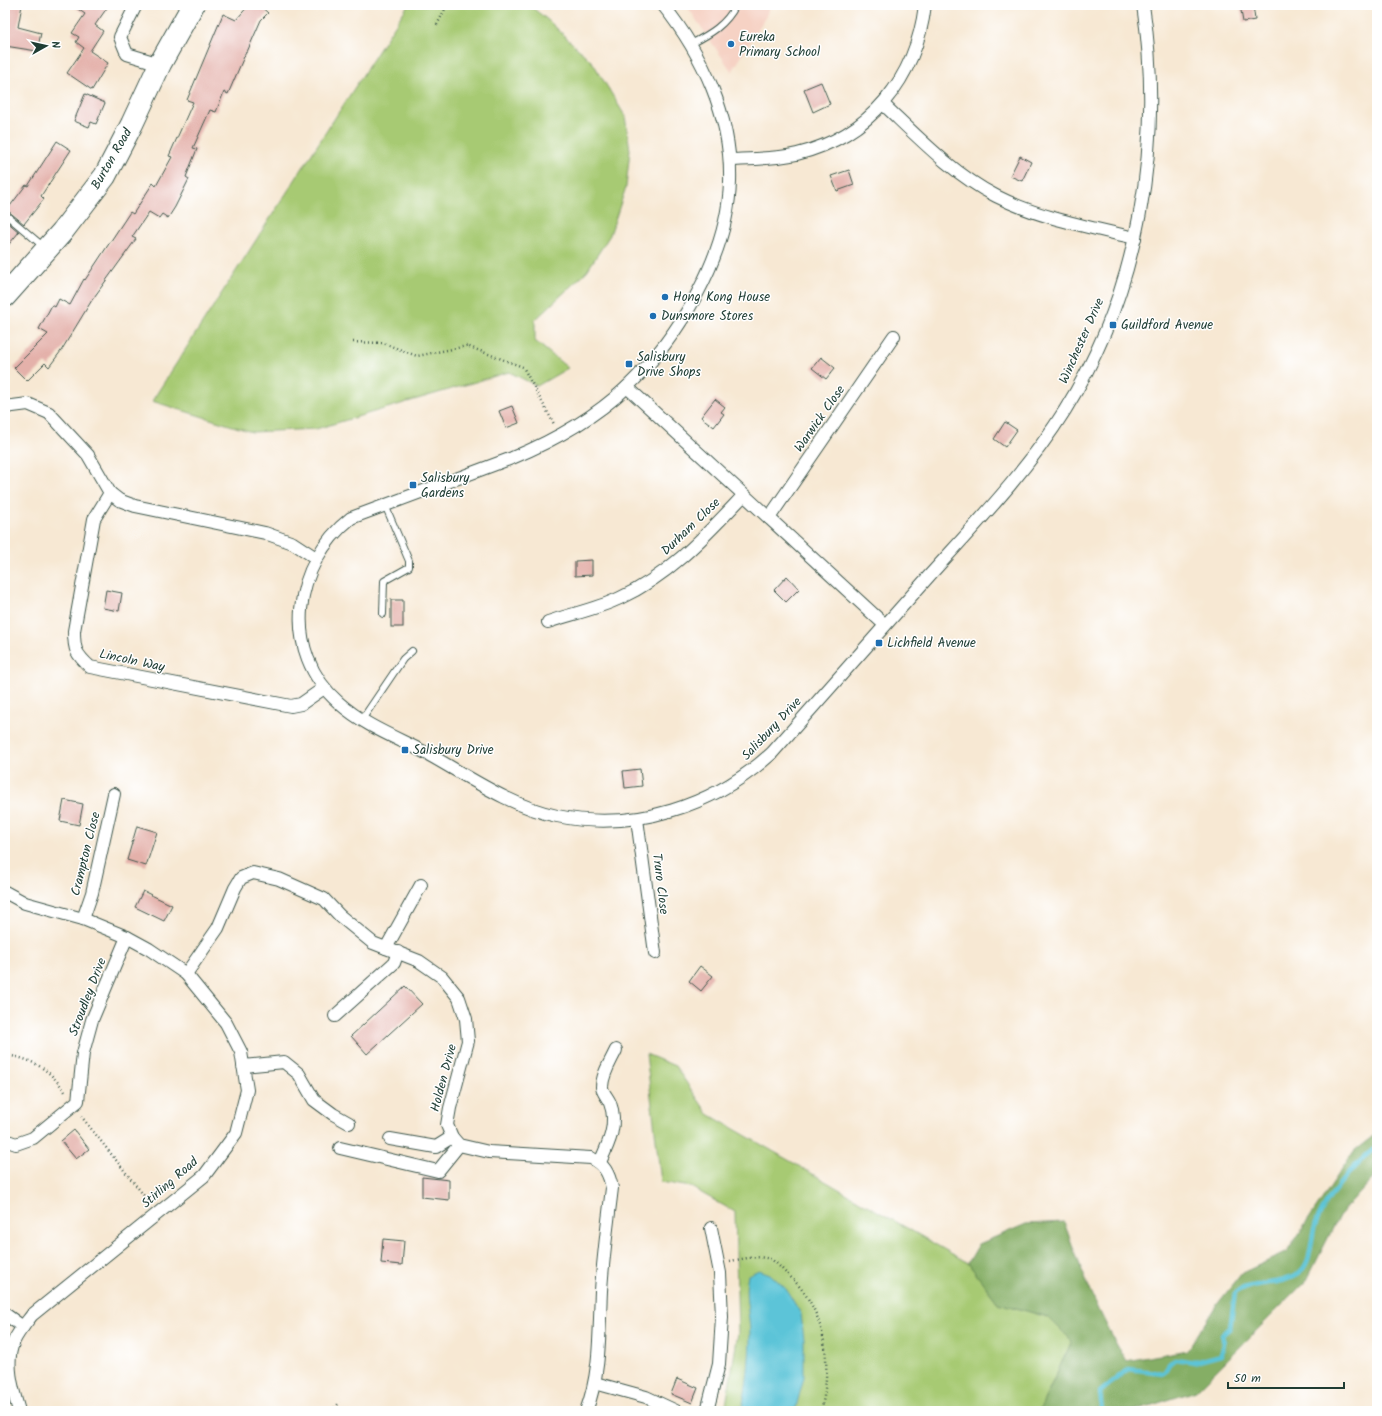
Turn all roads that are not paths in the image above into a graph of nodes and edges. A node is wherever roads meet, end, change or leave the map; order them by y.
1 (136, 5) edge
2 (193, 5) edge
3 (663, 5) edge
4 (736, 5) edge
5 (925, 5) edge
6 (1143, 5) edge
7 (691, 44) junction
8 (160, 64) junction
9 (883, 104) junction
10 (730, 160) junction
11 (5, 214) edge
12 (1135, 238) junction
13 (46, 250) junction
14 (5, 296) edge
15 (894, 336) dead end
16 (627, 387) junction
17 (5, 407) edge
18 (110, 493) junction
19 (743, 496) junction
20 (385, 505) junction
21 (768, 518) junction
22 (316, 558) junction
23 (383, 614) dead end
24 (548, 622) dead end
25 (885, 625) junction
26 (412, 652) dead end
27 (324, 688) junction
28 (361, 720) junction
29 (114, 794) dead end
30 (637, 819) junction
31 (421, 885) dead end
32 (5, 892) edge
33 (83, 919) junction
34 (127, 937) junction
35 (386, 948) junction
36 (398, 952) junction
37 (655, 953) dead end
38 (186, 974) junction
39 (335, 1016) dead end
40 (616, 1050) dead end
41 (243, 1066) junction
42 (349, 1123) dead end
43 (390, 1139) dead end
44 (5, 1140) edge
45 (456, 1141) junction
46 (340, 1148) dead end
47 (600, 1162) junction
48 (711, 1228) dead end
49 (5, 1314) edge
50 (23, 1327) junction
51 (595, 1383) junction
52 (19, 1411) edge
53 (586, 1411) edge
54 (676, 1411) edge
55 (707, 1411) edge

1 - 8 street
2 - 8 highway, Burton Road
3 - 7 street
4 - 7 lane
5 - 9 street
6 - 12 street, Winchester Drive
7 - 10 street
8 - 13 highway, Burton Road
9 - 10 street
9 - 12 street
10 - 16 street, Salisbury Drive
11 - 13 lane
12 - 25 street, Winchester Drive
13 - 14 highway, Burton Road
15 - 21 street, Warwick Close
16 - 19 street
16 - 20 street, Salisbury Drive
17 - 18 street
18 - 22 street
18 - 27 street, Lincoln Way
19 - 21 street
19 - 24 street, Durham Close
20 - 22 street, Salisbury Drive
20 - 23 lane
21 - 25 street
22 - 27 street, Salisbury Drive
25 - 30 street, Salisbury Drive
26 - 28 lane
27 - 28 street, Salisbury Drive
28 - 30 street, Salisbury Drive
29 - 33 street, Crampton Close
30 - 37 street, Truro Close
31 - 35 street
32 - 33 street, Stirling Road
33 - 34 street, Stirling Road
34 - 38 street, Stirling Road
34 - 44 street, Stroudley Drive
35 - 36 street, Holden Drive
35 - 38 street, Holden Drive
36 - 39 street
36 - 45 street, Holden Drive
38 - 41 street, Stirling Road
40 - 47 street
41 - 42 street
41 - 50 street, Stirling Road
43 - 45 street
45 - 46 street
45 - 47 street
47 - 51 street
48 - 55 street
49 - 50 street
50 - 52 street, Stirling Road
51 - 53 street
51 - 54 street

